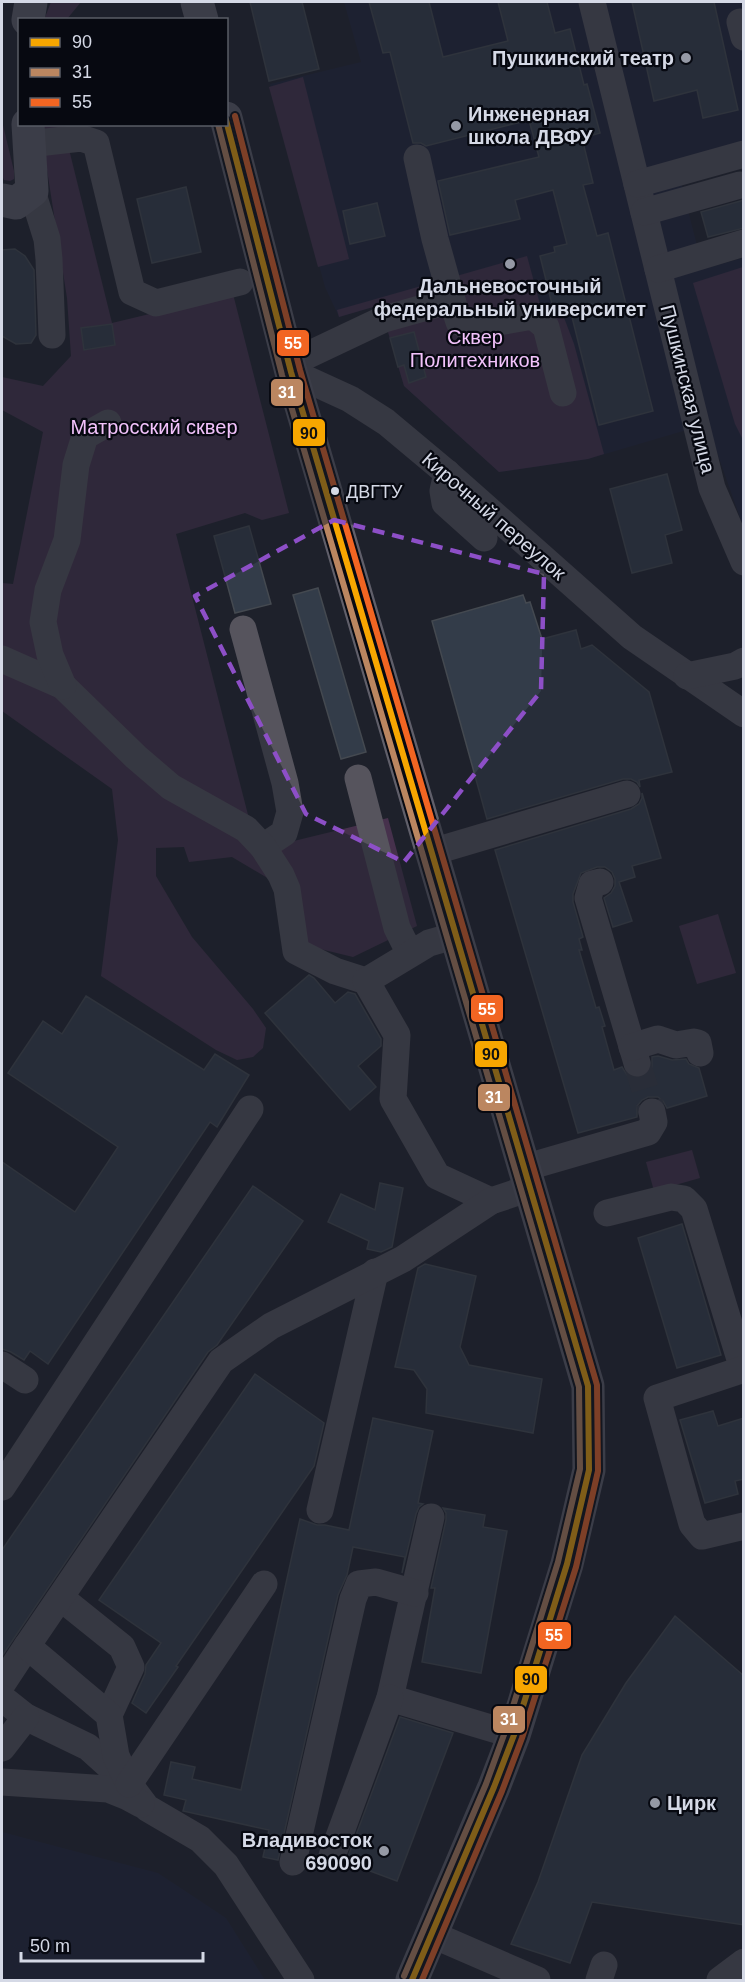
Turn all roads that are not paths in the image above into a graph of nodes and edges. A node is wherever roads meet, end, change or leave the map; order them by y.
1 (31, 2) edge
2 (197, 2) edge
3 (592, 2) edge
4 (27, 18) edge
5 (201, 18) edge
6 (228, 126) edge
7 (28, 134) edge
8 (744, 154) edge
9 (417, 158) dead end
10 (637, 184) junction
11 (741, 185) dead end
12 (17, 196) edge
13 (644, 212) junction
14 (744, 243) edge
15 (658, 269) junction
16 (240, 282) dead end
17 (452, 300) junction
18 (52, 335) dead end
19 (290, 368) junction
20 (563, 393) dead end
21 (108, 423) dead end
22 (447, 473) junction
23 (484, 538) dead end
24 (744, 562) edge
25 (243, 629) dead end
26 (2, 659) edge
27 (744, 661) edge
28 (687, 676) junction
29 (63, 686) junction
30 (744, 714) edge
31 (358, 778) dead end
32 (627, 794) dead end
33 (263, 847) junction
34 (432, 852) junction
35 (600, 882) dead end
36 (457, 935) junction
37 (413, 952) junction
38 (366, 981) junction
39 (700, 1053) dead end
40 (250, 1109) dead end
41 (652, 1112) dead end
42 (527, 1178) junction
43 (491, 1201) junction
44 (608, 1214) dead end
45 (375, 1272) junction
46 (2, 1365) edge
47 (743, 1369) edge
48 (25, 1380) dead end
49 (2, 1487) edge
50 (320, 1510) dead end
51 (431, 1518) dead end
52 (744, 1526) edge
53 (264, 1584) dead end
54 (415, 1593) junction
55 (61, 1598) junction
56 (27, 1646) junction
57 (2, 1684) edge
58 (2, 1698) edge
59 (390, 1698) junction
60 (109, 1715) junction
61 (26, 1717) junction
62 (514, 1735) junction
63 (2, 1748) edge
64 (2, 1782) edge
65 (129, 1784) junction
66 (147, 1808) junction
67 (332, 1856) dead end
68 (293, 1862) dead end
69 (431, 1934) junction
70 (744, 1962) edge
71 (301, 1980) edge
72 (412, 1980) edge
73 (537, 1980) edge
74 (720, 1980) edge

1 - 4 main road
2 - 5 main road
3 - 10 street, Пушкинская улица
6 - 19 main road
7 - 12 main road
7 - 16 street
8 - 10 street
9 - 17 street
10 - 13 street, Пушкинская улица
11 - 13 street
12 - 18 street
13 - 15 street, Пушкинская улица
14 - 15 street
15 - 24 street, Пушкинская улица
17 - 19 street
17 - 20 street
19 - 22 street, Кирочный переулок
19 - 34 main road
21 - 29 street
22 - 23 street
22 - 28 street, Кирочный переулок
25 - 33 street
26 - 29 street
27 - 28 street
28 - 30 street, Кирочный переулок
29 - 33 street
31 - 37 street
32 - 34 street
33 - 38 street
34 - 36 main road
35 - 39 street
36 - 37 street
36 - 42 main road
37 - 38 street
38 - 43 street
40 - 49 street
41 - 42 street
42 - 43 street
42 - 62 main road
43 - 45 street
44 - 47 street
45 - 50 street
45 - 55 street
46 - 48 street
47 - 52 street
51 - 54 street
53 - 65 street
54 - 59 street
54 - 68 street
55 - 56 street
55 - 60 street
56 - 57 street
56 - 60 street
58 - 61 street
59 - 62 street
59 - 67 street
60 - 65 street
61 - 63 street
61 - 65 street
62 - 69 main road
64 - 66 street
65 - 66 street
66 - 71 street
69 - 72 main road
69 - 73 street
70 - 74 street

